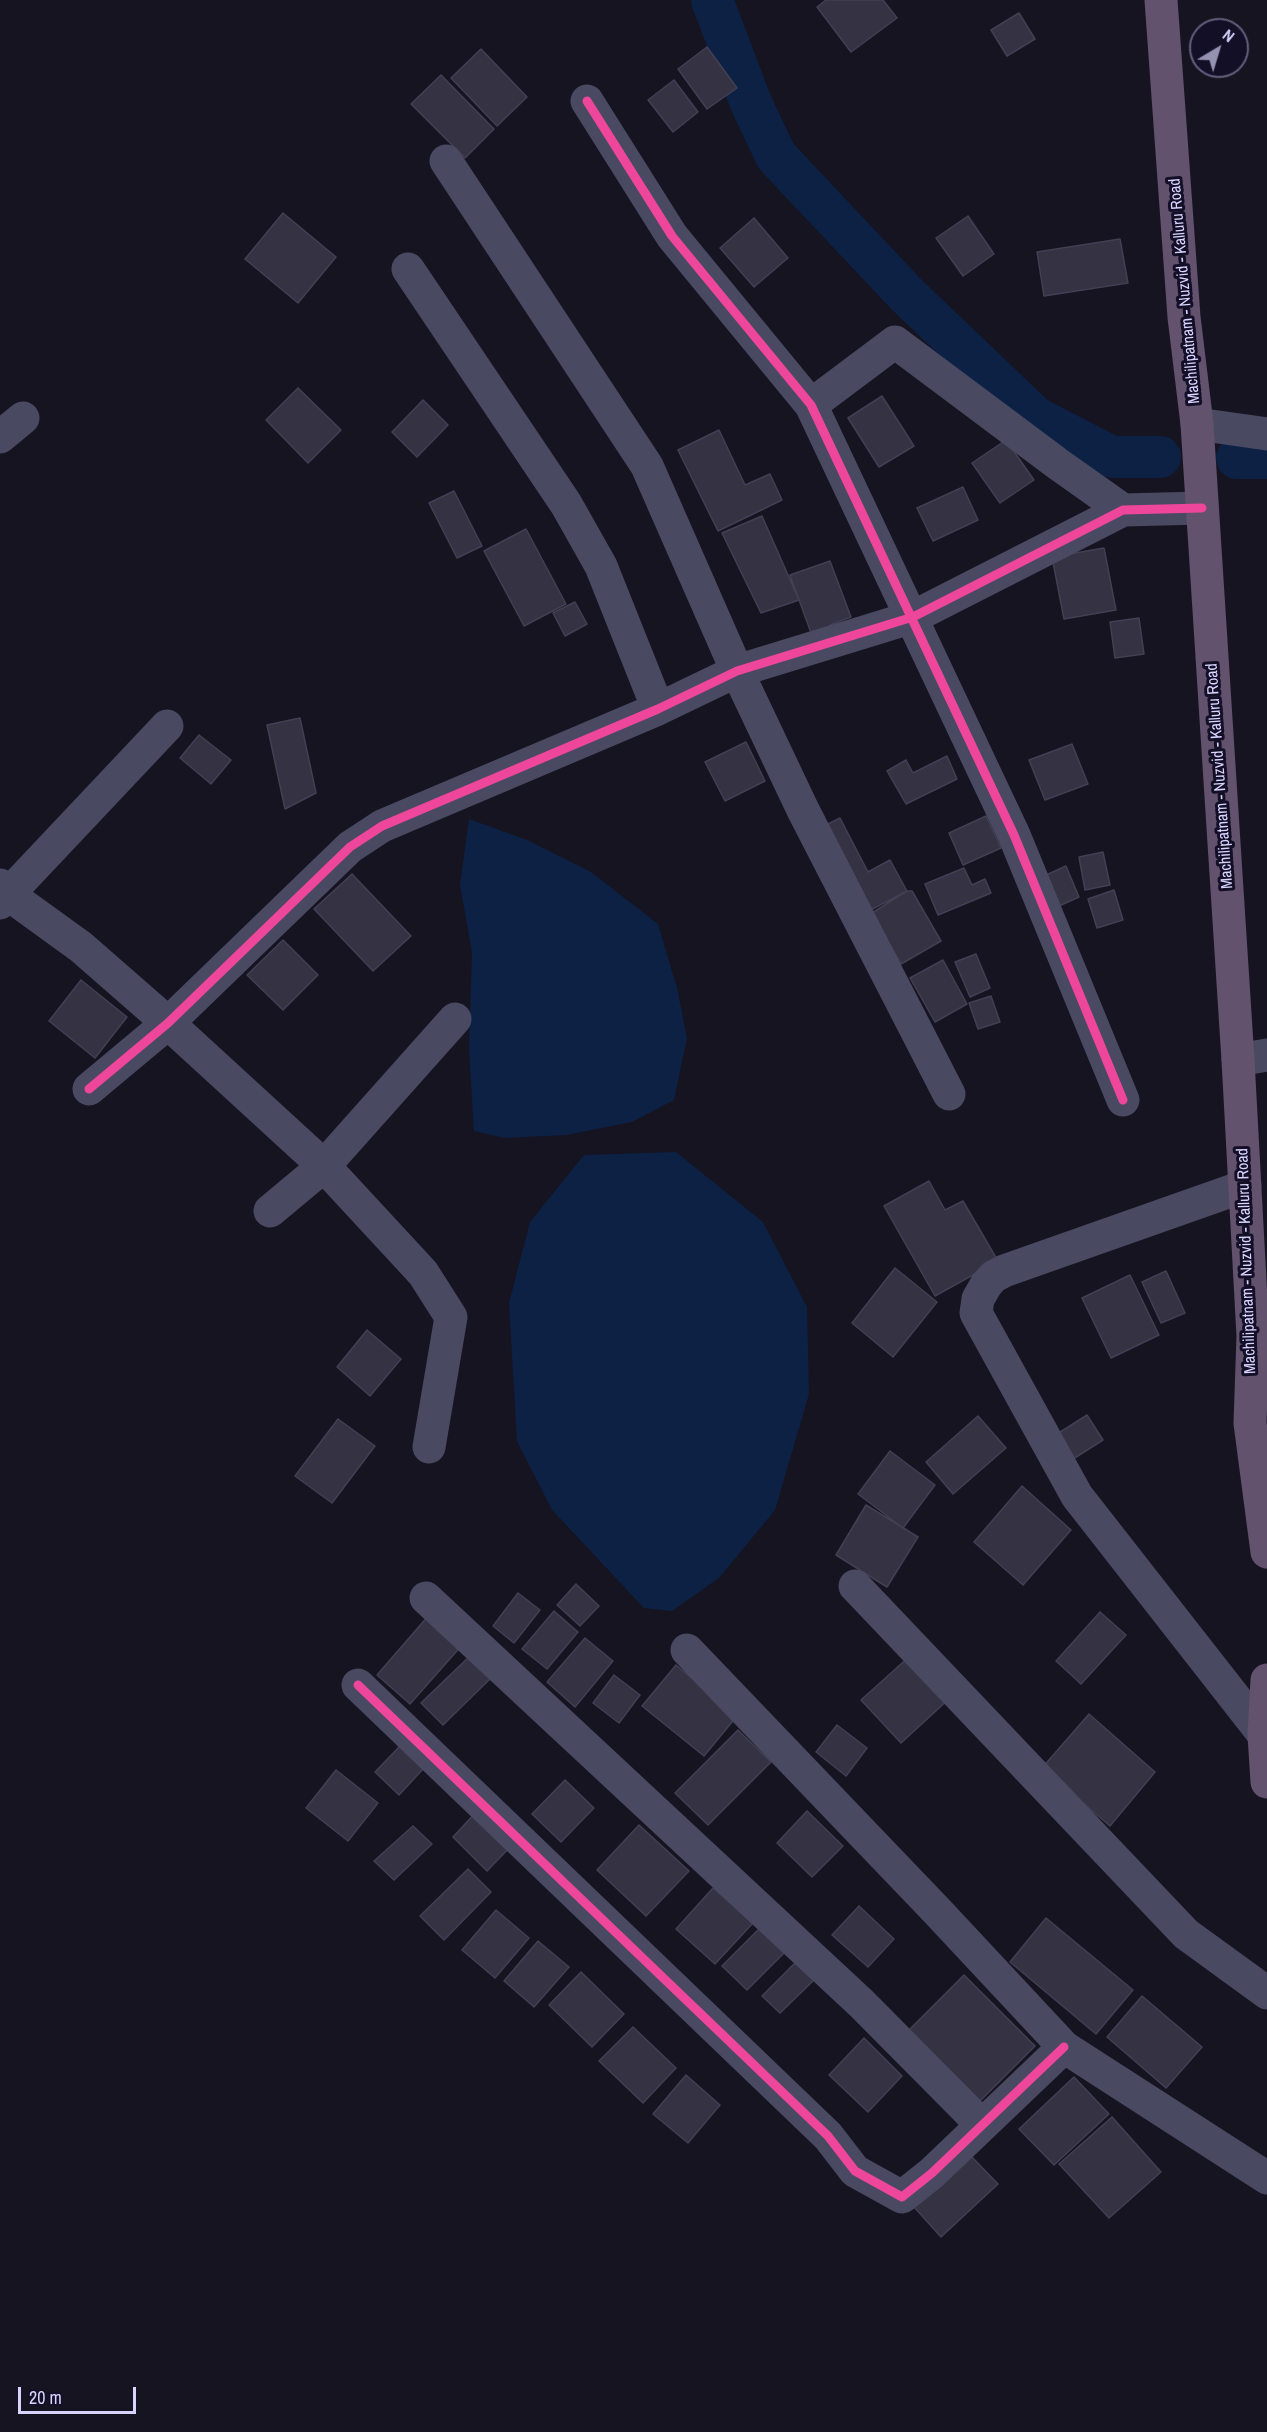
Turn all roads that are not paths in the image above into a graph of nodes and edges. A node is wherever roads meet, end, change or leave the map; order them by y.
1 (1161, 0) edge
2 (587, 101) dead end
3 (446, 161) dead end
4 (408, 269) dead end
5 (811, 405) junction
6 (1197, 424) junction
7 (1267, 434) edge
8 (1202, 508) junction
9 (1123, 510) junction
10 (913, 617) junction
11 (737, 671) junction
12 (658, 709) junction
13 (166, 726) dead end
14 (3, 894) edge
15 (455, 1019) dead end
16 (168, 1023) junction
17 (1253, 1058) edge
18 (88, 1089) dead end
19 (949, 1094) dead end
20 (1123, 1100) dead end
21 (324, 1166) junction
22 (1245, 1186) junction
23 (270, 1211) dead end
24 (1260, 1334) edge
25 (429, 1447) dead end
26 (1267, 1552) edge
27 (855, 1586) dead end
28 (426, 1598) dead end
29 (687, 1650) dead end
30 (1267, 1680) edge
31 (358, 1685) dead end
32 (1264, 1735) junction
33 (1267, 1782) edge
34 (1267, 1992) edge
35 (1064, 2047) junction
36 (982, 2125) junction
37 (1267, 2178) edge

1 - 6 highway, Machilipatnam - Nuzvid - Kalluru Road
2 - 5 street
3 - 11 street
4 - 12 street
5 - 9 street
5 - 10 street
6 - 7 street
6 - 8 highway, Machilipatnam - Nuzvid - Kalluru Road
8 - 9 street
8 - 17 highway, Machilipatnam - Nuzvid - Kalluru Road
9 - 10 street
10 - 11 street
10 - 20 street
11 - 12 street
11 - 19 street
12 - 16 street
13 - 14 street
14 - 16 street
15 - 21 street
16 - 18 street
16 - 21 street
17 - 22 highway, Machilipatnam - Nuzvid - Kalluru Road
21 - 23 street
21 - 25 street
22 - 24 highway, Machilipatnam - Nuzvid - Kalluru Road
22 - 32 street
24 - 26 highway, Machilipatnam - Nuzvid - Kalluru Road
27 - 34 street
28 - 36 street
29 - 35 street
30 - 32 highway
31 - 36 street
32 - 33 highway
35 - 36 street
35 - 37 street

